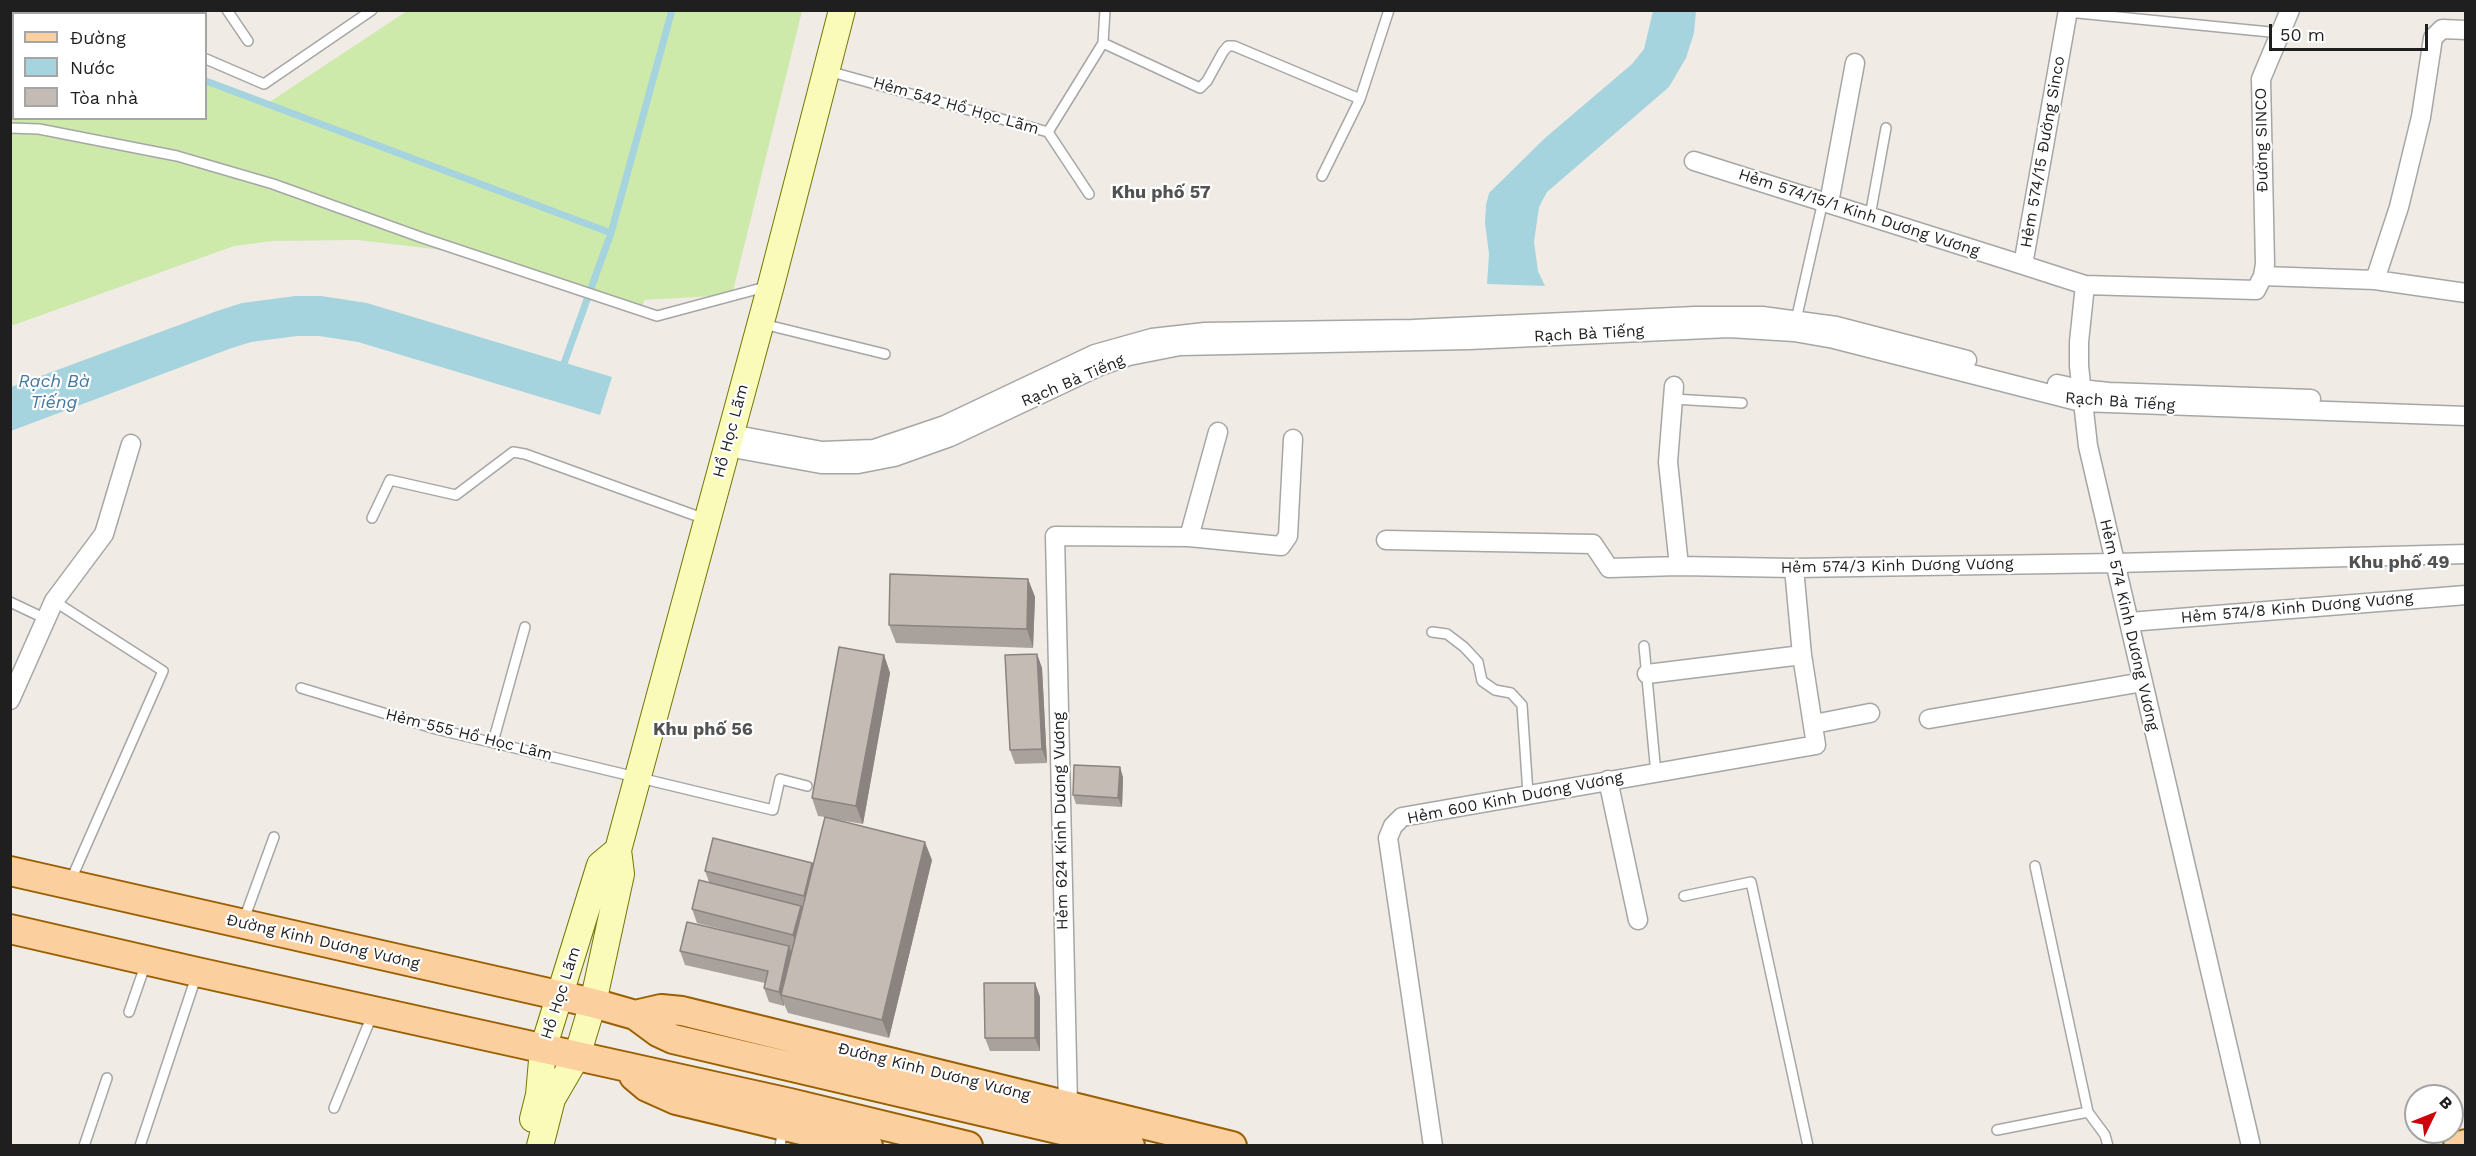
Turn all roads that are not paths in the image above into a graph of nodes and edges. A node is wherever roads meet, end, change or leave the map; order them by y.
1 (227, 10) edge
2 (372, 10) edge
3 (842, 10) edge
4 (1105, 10) edge
5 (1389, 10) edge
6 (2290, 10) edge
7 (2068, 11) edge
8 (2466, 30) edge
9 (2280, 33) junction
10 (248, 41) dead end
11 (1103, 43) junction
12 (207, 59) edge
13 (1856, 63) dead end
14 (826, 70) junction
15 (1360, 99) junction
16 (10, 128) edge
17 (1886, 128) dead end
18 (1048, 132) junction
19 (1694, 160) dead end
20 (1322, 176) dead end
21 (1089, 194) dead end
22 (1826, 202) junction
23 (1870, 216) junction
24 (2023, 265) junction
25 (2262, 276) junction
26 (2375, 280) junction
27 (771, 285) junction
28 (2085, 285) junction
29 (2466, 292) edge
30 (1796, 320) junction
31 (761, 324) junction
32 (885, 354) dead end
33 (1674, 392) joint
34 (2081, 396) junction
35 (1743, 403) dead end
36 (2466, 404) edge
37 (2466, 416) edge
38 (1218, 432) dead end
39 (1293, 439) dead end
40 (729, 441) junction
41 (131, 444) dead end
42 (372, 518) dead end
43 (707, 520) junction
44 (1189, 537) junction
45 (1386, 540) dead end
46 (2466, 554) edge
47 (2115, 563) junction
48 (1679, 566) junction
49 (1794, 568) junction
50 (2466, 595) edge
51 (54, 601) junction
52 (10, 602) edge
53 (46, 619) junction
54 (2129, 622) junction
55 (525, 627) dead end
56 (1432, 632) dead end
57 (1644, 646) dead end
58 (1802, 655) junction
59 (1647, 674) junction
60 (16, 676) edge
61 (2143, 682) junction
62 (301, 688) dead end
63 (10, 700) edge
64 (1870, 713) dead end
65 (1929, 719) dead end
66 (1814, 724) junction
67 (493, 742) junction
68 (1656, 774) junction
69 (638, 777) junction
70 (1608, 780) junction
71 (807, 786) dead end
72 (1528, 794) junction
73 (274, 837) dead end
74 (618, 850) junction
75 (2034, 866) dead end
76 (10, 871) edge
77 (69, 884) junction
78 (1684, 896) dead end
79 (1638, 920) dead end
80 (242, 924) junction
81 (10, 928) edge
82 (147, 960) junction
83 (197, 972) junction
84 (560, 996) junction
85 (593, 1003) junction
86 (374, 1011) junction
87 (129, 1012) dead end
88 (543, 1049) junction
89 (577, 1056) junction
90 (626, 1068) junction
91 (106, 1078) dead end
92 (334, 1108) dead end
93 (2088, 1112) junction
94 (1068, 1118) junction
95 (1997, 1130) dead end
96 (782, 1136) edge
97 (2466, 1144) edge
98 (84, 1146) edge
99 (140, 1146) edge
100 (526, 1146) edge
101 (540, 1146) edge
102 (868, 1146) edge
103 (968, 1146) edge
104 (1130, 1146) edge
105 (1232, 1146) edge
106 (1433, 1146) edge
107 (1808, 1146) edge
108 (2108, 1146) edge
109 (2251, 1146) edge
110 (2458, 1146) edge

1 - 10 lane
2 - 12 lane
3 - 14 main road, Hồ Học Lãm
4 - 11 lane
5 - 15 lane
6 - 9 street, Đường SINCO
7 - 9 lane
7 - 24 street, Hẻm 574/15 Đường Sinco
8 - 26 street
9 - 25 street, Đường SINCO
11 - 15 lane
11 - 18 lane
13 - 22 street
14 - 18 lane, Hẻm 542 Hồ Học Lãm
14 - 27 main road, Hồ Học Lãm
15 - 20 lane
16 - 27 lane
17 - 23 lane
18 - 21 lane, Hẻm 542 Hồ Học Lãm
19 - 22 street, Hẻm 574/15/1 Kinh Dương Vương
22 - 23 street, Hẻm 574/15/1 Kinh Dương Vương
22 - 30 lane
23 - 24 street, Hẻm 574/15/1 Kinh Dương Vương
24 - 28 street, Hẻm 574/15 Đường Sinco
25 - 26 street
25 - 28 street
26 - 29 street
27 - 31 main road, Hồ Học Lãm
28 - 34 street, Hẻm 574 Kinh Dương Vương
30 - 34 street, Rạch Bà Tiếng
30 - 40 street, Rạch Bà Tiếng
31 - 32 lane
31 - 40 main road, Hồ Học Lãm
33 - 35 lane
33 - 48 street
34 - 36 street, Rạch Bà Tiếng
34 - 37 street, Rạch Bà Tiếng
34 - 40 street, Rạch Bà Tiếng
34 - 47 street, Hẻm 574 Kinh Dương Vương
38 - 44 street
39 - 44 street
40 - 43 main road, Hồ Học Lãm
41 - 51 street
42 - 43 lane
43 - 69 main road, Hồ Học Lãm
44 - 94 street, Hẻm 624 Kinh Dương Vương
45 - 48 street, Hẻm 574/3 Kinh Dương Vương
46 - 47 street, Hẻm 574/3 Kinh Dương Vương
47 - 49 street, Hẻm 574/3 Kinh Dương Vương
47 - 54 street, Hẻm 574 Kinh Dương Vương
48 - 49 street, Hẻm 574/3 Kinh Dương Vương
49 - 58 street
50 - 54 street, Hẻm 574/8 Kinh Dương Vương
51 - 53 street
51 - 77 lane
52 - 53 lane
53 - 60 street
54 - 61 street, Hẻm 574 Kinh Dương Vương
55 - 67 lane
56 - 72 lane
57 - 59 lane
58 - 59 street
58 - 66 street
59 - 68 lane
60 - 63 street
61 - 65 street
61 - 109 street, Hẻm 574 Kinh Dương Vương
62 - 67 lane, Hẻm 555 Hồ Học Lãm
64 - 66 street
66 - 68 street, Hẻm 600 Kinh Dương Vương
67 - 69 lane, Hẻm 555 Hồ Học Lãm
68 - 70 street, Hẻm 600 Kinh Dương Vương
69 - 71 lane, Hẻm 555 Hồ Học Lãm
69 - 74 main road, Hồ Học Lãm
70 - 72 street, Hẻm 600 Kinh Dương Vương
70 - 79 street
72 - 106 street, Hẻm 600 Kinh Dương Vương
73 - 80 lane
74 - 84 main road, Hồ Học Lãm
74 - 85 main road, Hồ Học Lãm
75 - 93 lane
76 - 77 main road, Đường Kinh Dương Vương
77 - 80 main road, Đường Kinh Dương Vương
78 - 107 lane
80 - 84 main road, Đường Kinh Dương Vương
81 - 82 main road
82 - 83 main road
82 - 87 lane
83 - 86 main road
83 - 99 lane
84 - 85 main road, Đường Kinh Dương Vương
84 - 88 main road, Hồ Học Lãm
85 - 89 main road, Hồ Học Lãm
85 - 94 main road, Đường Kinh Dương Vương
86 - 88 main road
86 - 92 lane
88 - 89 main road
88 - 100 main road, Hồ Học Lãm
89 - 90 main road
89 - 101 main road, Hồ Học Lãm
90 - 96 main road
90 - 103 main road
91 - 98 lane
93 - 95 lane
93 - 108 lane
94 - 104 main road, Đường Kinh Dương Vương
94 - 105 main road, Đường Kinh Dương Vương
96 - 102 main road
97 - 110 main road

